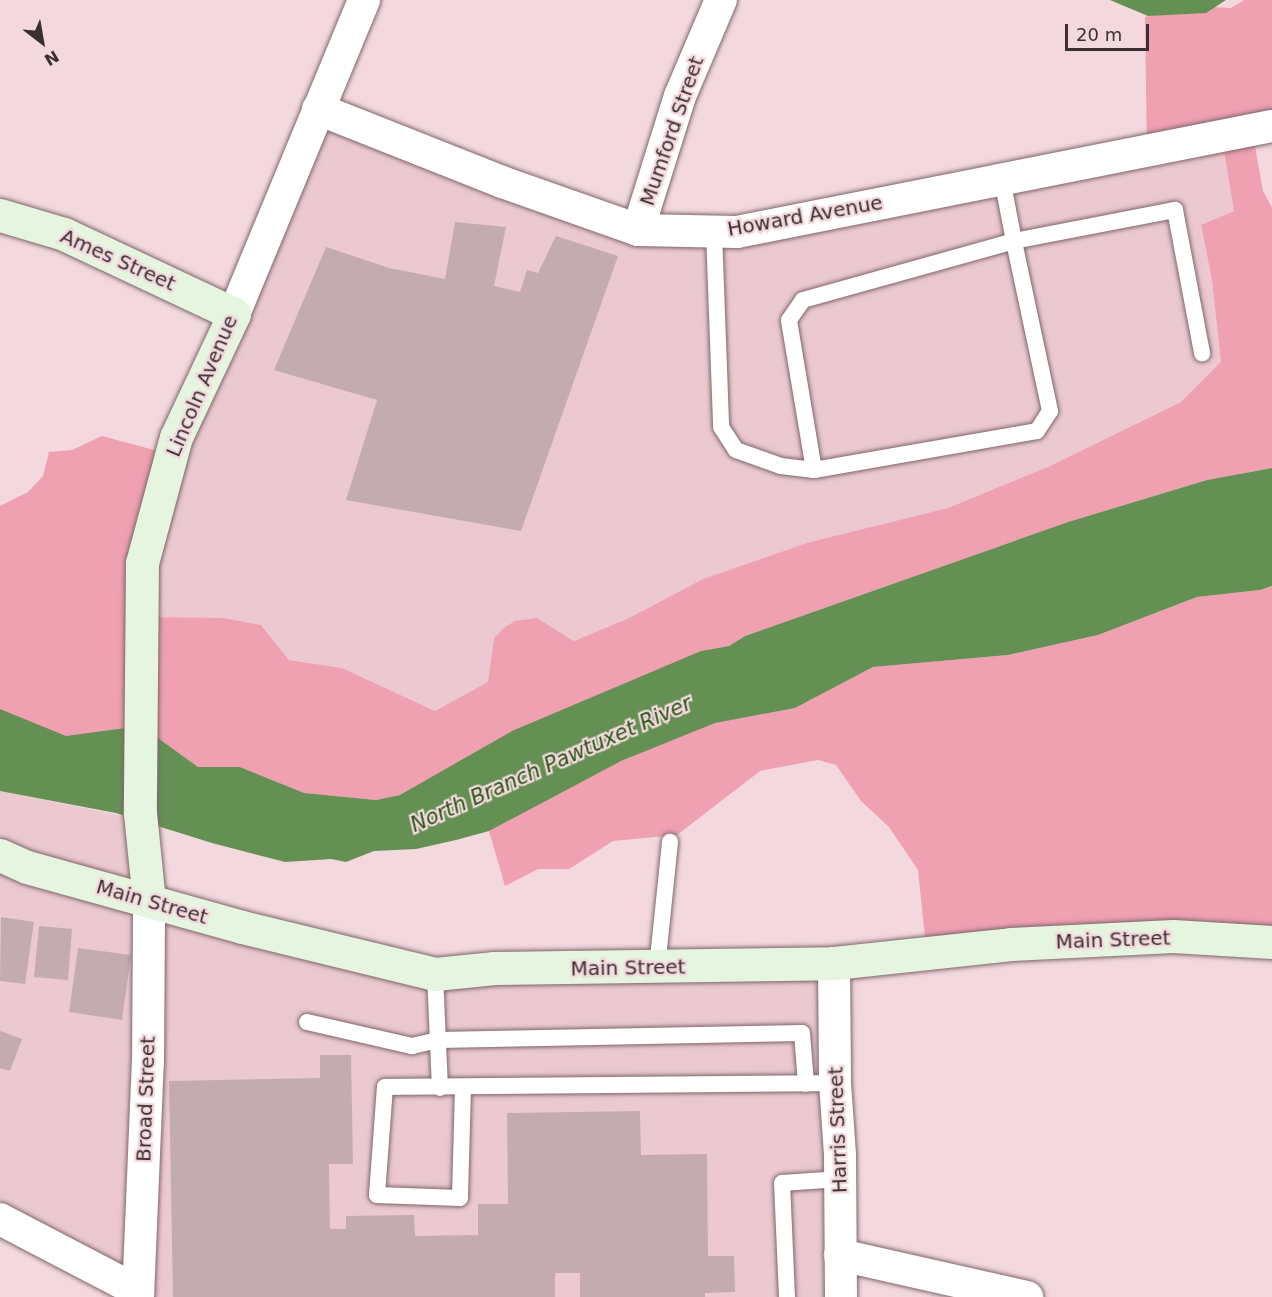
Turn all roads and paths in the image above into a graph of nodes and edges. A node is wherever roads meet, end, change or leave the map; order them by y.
1 (364, 0) edge
2 (721, 0) edge
3 (318, 109) junction
4 (1272, 126) edge
5 (1002, 179) junction
6 (0, 215) edge
7 (638, 230) junction
8 (714, 232) junction
9 (1014, 241) junction
10 (234, 314) junction
11 (1202, 353) dead end
12 (814, 470) junction
13 (670, 842) dead end
14 (0, 855) edge
15 (149, 901) junction
16 (1272, 942) edge
17 (834, 963) junction
18 (657, 968) junction
19 (435, 974) junction
20 (307, 1022) dead end
21 (438, 1040) junction
22 (821, 1083) junction
23 (440, 1088) junction
24 (463, 1088) junction
25 (840, 1179) junction
26 (0, 1219) edge
27 (840, 1255) junction
28 (138, 1294) edge
29 (788, 1297) edge
30 (841, 1297) edge
31 (1027, 1297) edge

1 - 3 street, Lincoln Avenue
2 - 7 street, Mumford Street
3 - 7 street, Howard Avenue
3 - 10 street, Lincoln Avenue
4 - 5 street, Howard Avenue
5 - 8 street, Howard Avenue
5 - 9 lane
6 - 10 main road, Ames Street
7 - 8 street, Howard Avenue
8 - 12 lane
9 - 11 lane
9 - 12 lane
9 - 12 lane
10 - 15 main road, Lincoln Avenue
13 - 18 lane
14 - 15 main road, Main Street
15 - 19 main road, Main Street
15 - 28 street, Broad Street
16 - 17 main road, Main Street
17 - 18 main road, Main Street
17 - 22 street, Harris Street
18 - 19 main road, Main Street
19 - 21 lane
20 - 21 lane
21 - 22 lane
21 - 23 lane
22 - 24 lane
22 - 25 street, Harris Street
23 - 24 lane
23 - 24 lane
25 - 27 street, Harris Street
25 - 29 lane
26 - 28 street
27 - 30 street, Harris Street
27 - 31 street

